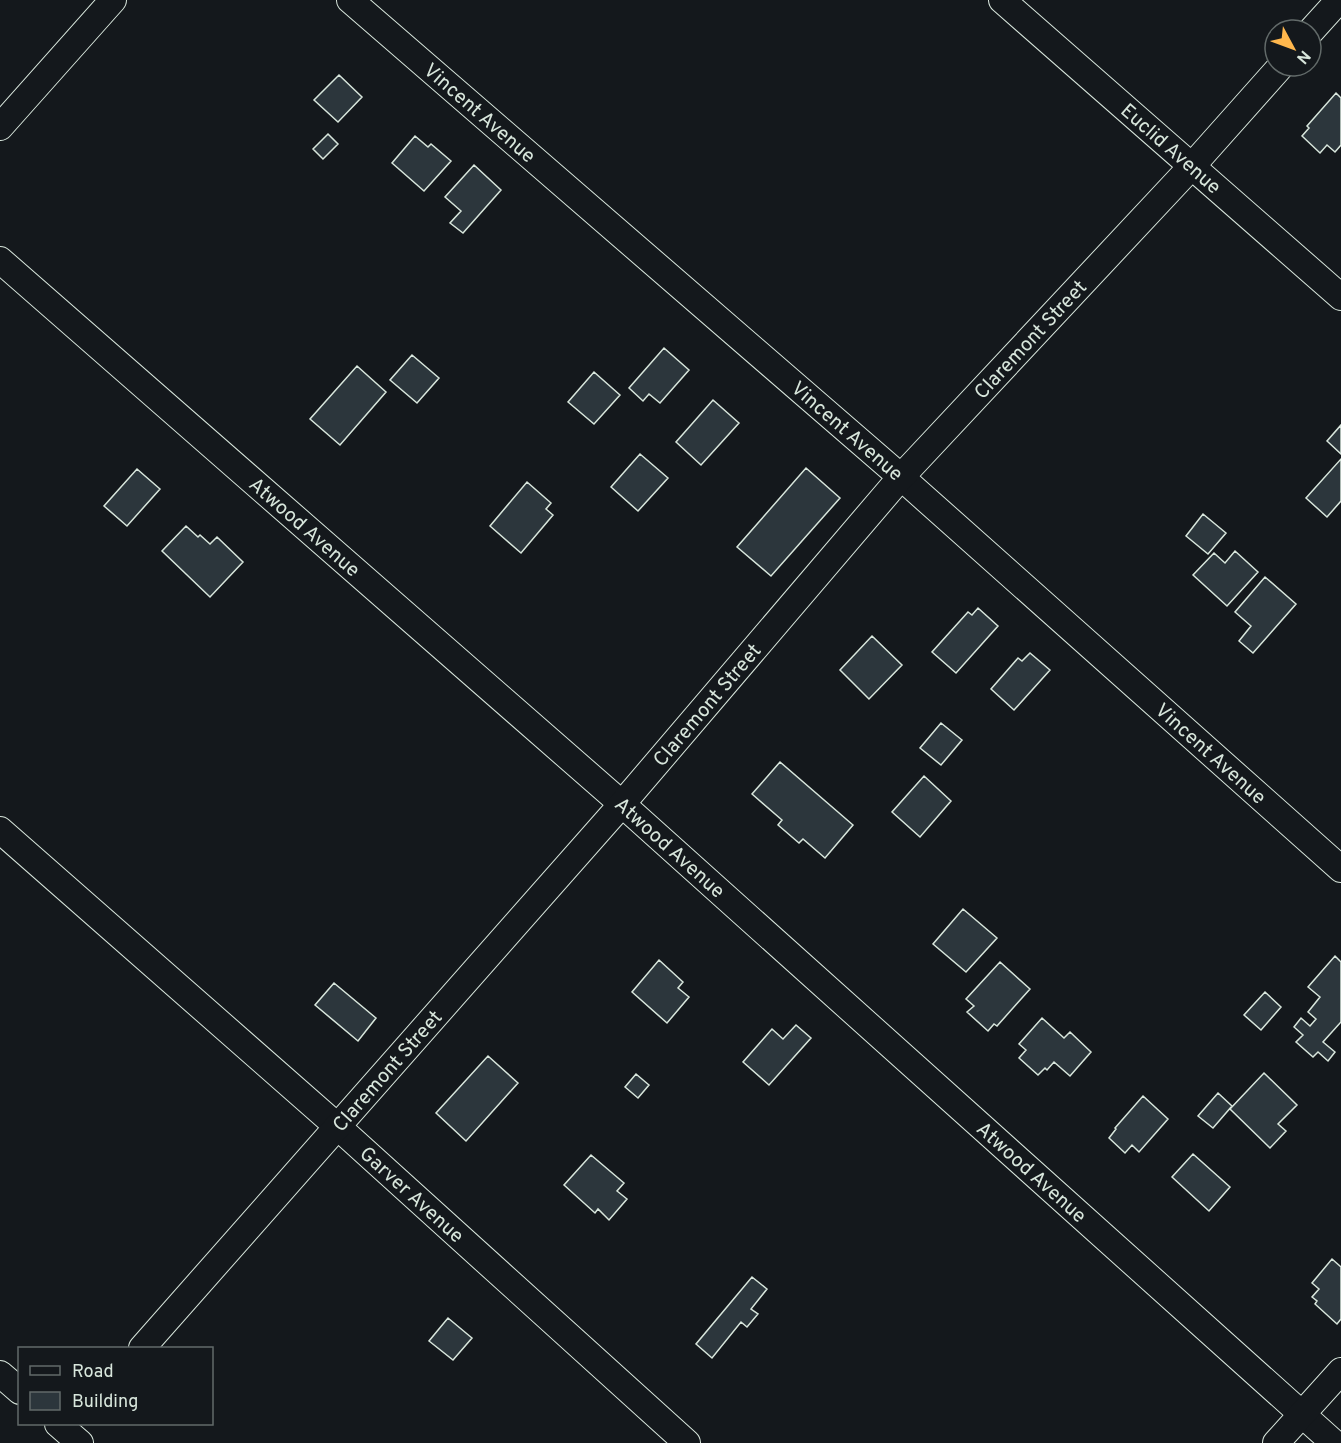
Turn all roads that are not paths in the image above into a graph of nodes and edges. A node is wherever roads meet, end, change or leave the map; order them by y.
1 (112, 0) edge
2 (350, 0) edge
3 (1002, 0) edge
4 (1339, 0) edge
5 (1323, 18) edge
6 (1270, 78) edge
7 (0, 127) edge
8 (1192, 166) junction
9 (0, 260) edge
10 (1341, 297) edge
11 (902, 477) junction
12 (622, 804) junction
13 (0, 830) edge
14 (1341, 869) edge
15 (338, 1127) junction
16 (143, 1347) edge
17 (1341, 1371) edge
18 (0, 1374) edge
19 (18, 1389) edge
20 (1301, 1415) junction
21 (687, 1443) edge
22 (1276, 1443) edge
23 (1334, 1443) edge

1 - 7 street
2 - 11 street, Vincent Avenue
3 - 8 street, Euclid Avenue
4 - 5 street
6 - 8 street, Claremont Street
8 - 10 street, Euclid Avenue
8 - 11 street, Claremont Street
9 - 12 street, Atwood Avenue
11 - 12 street, Claremont Street
11 - 14 street, Vincent Avenue
12 - 15 street, Claremont Street
12 - 20 street, Atwood Avenue
13 - 15 street, Garver Avenue
15 - 16 street, Claremont Street
15 - 21 street, Garver Avenue
17 - 20 street
18 - 19 street
20 - 22 street
20 - 23 street, Atwood Avenue

